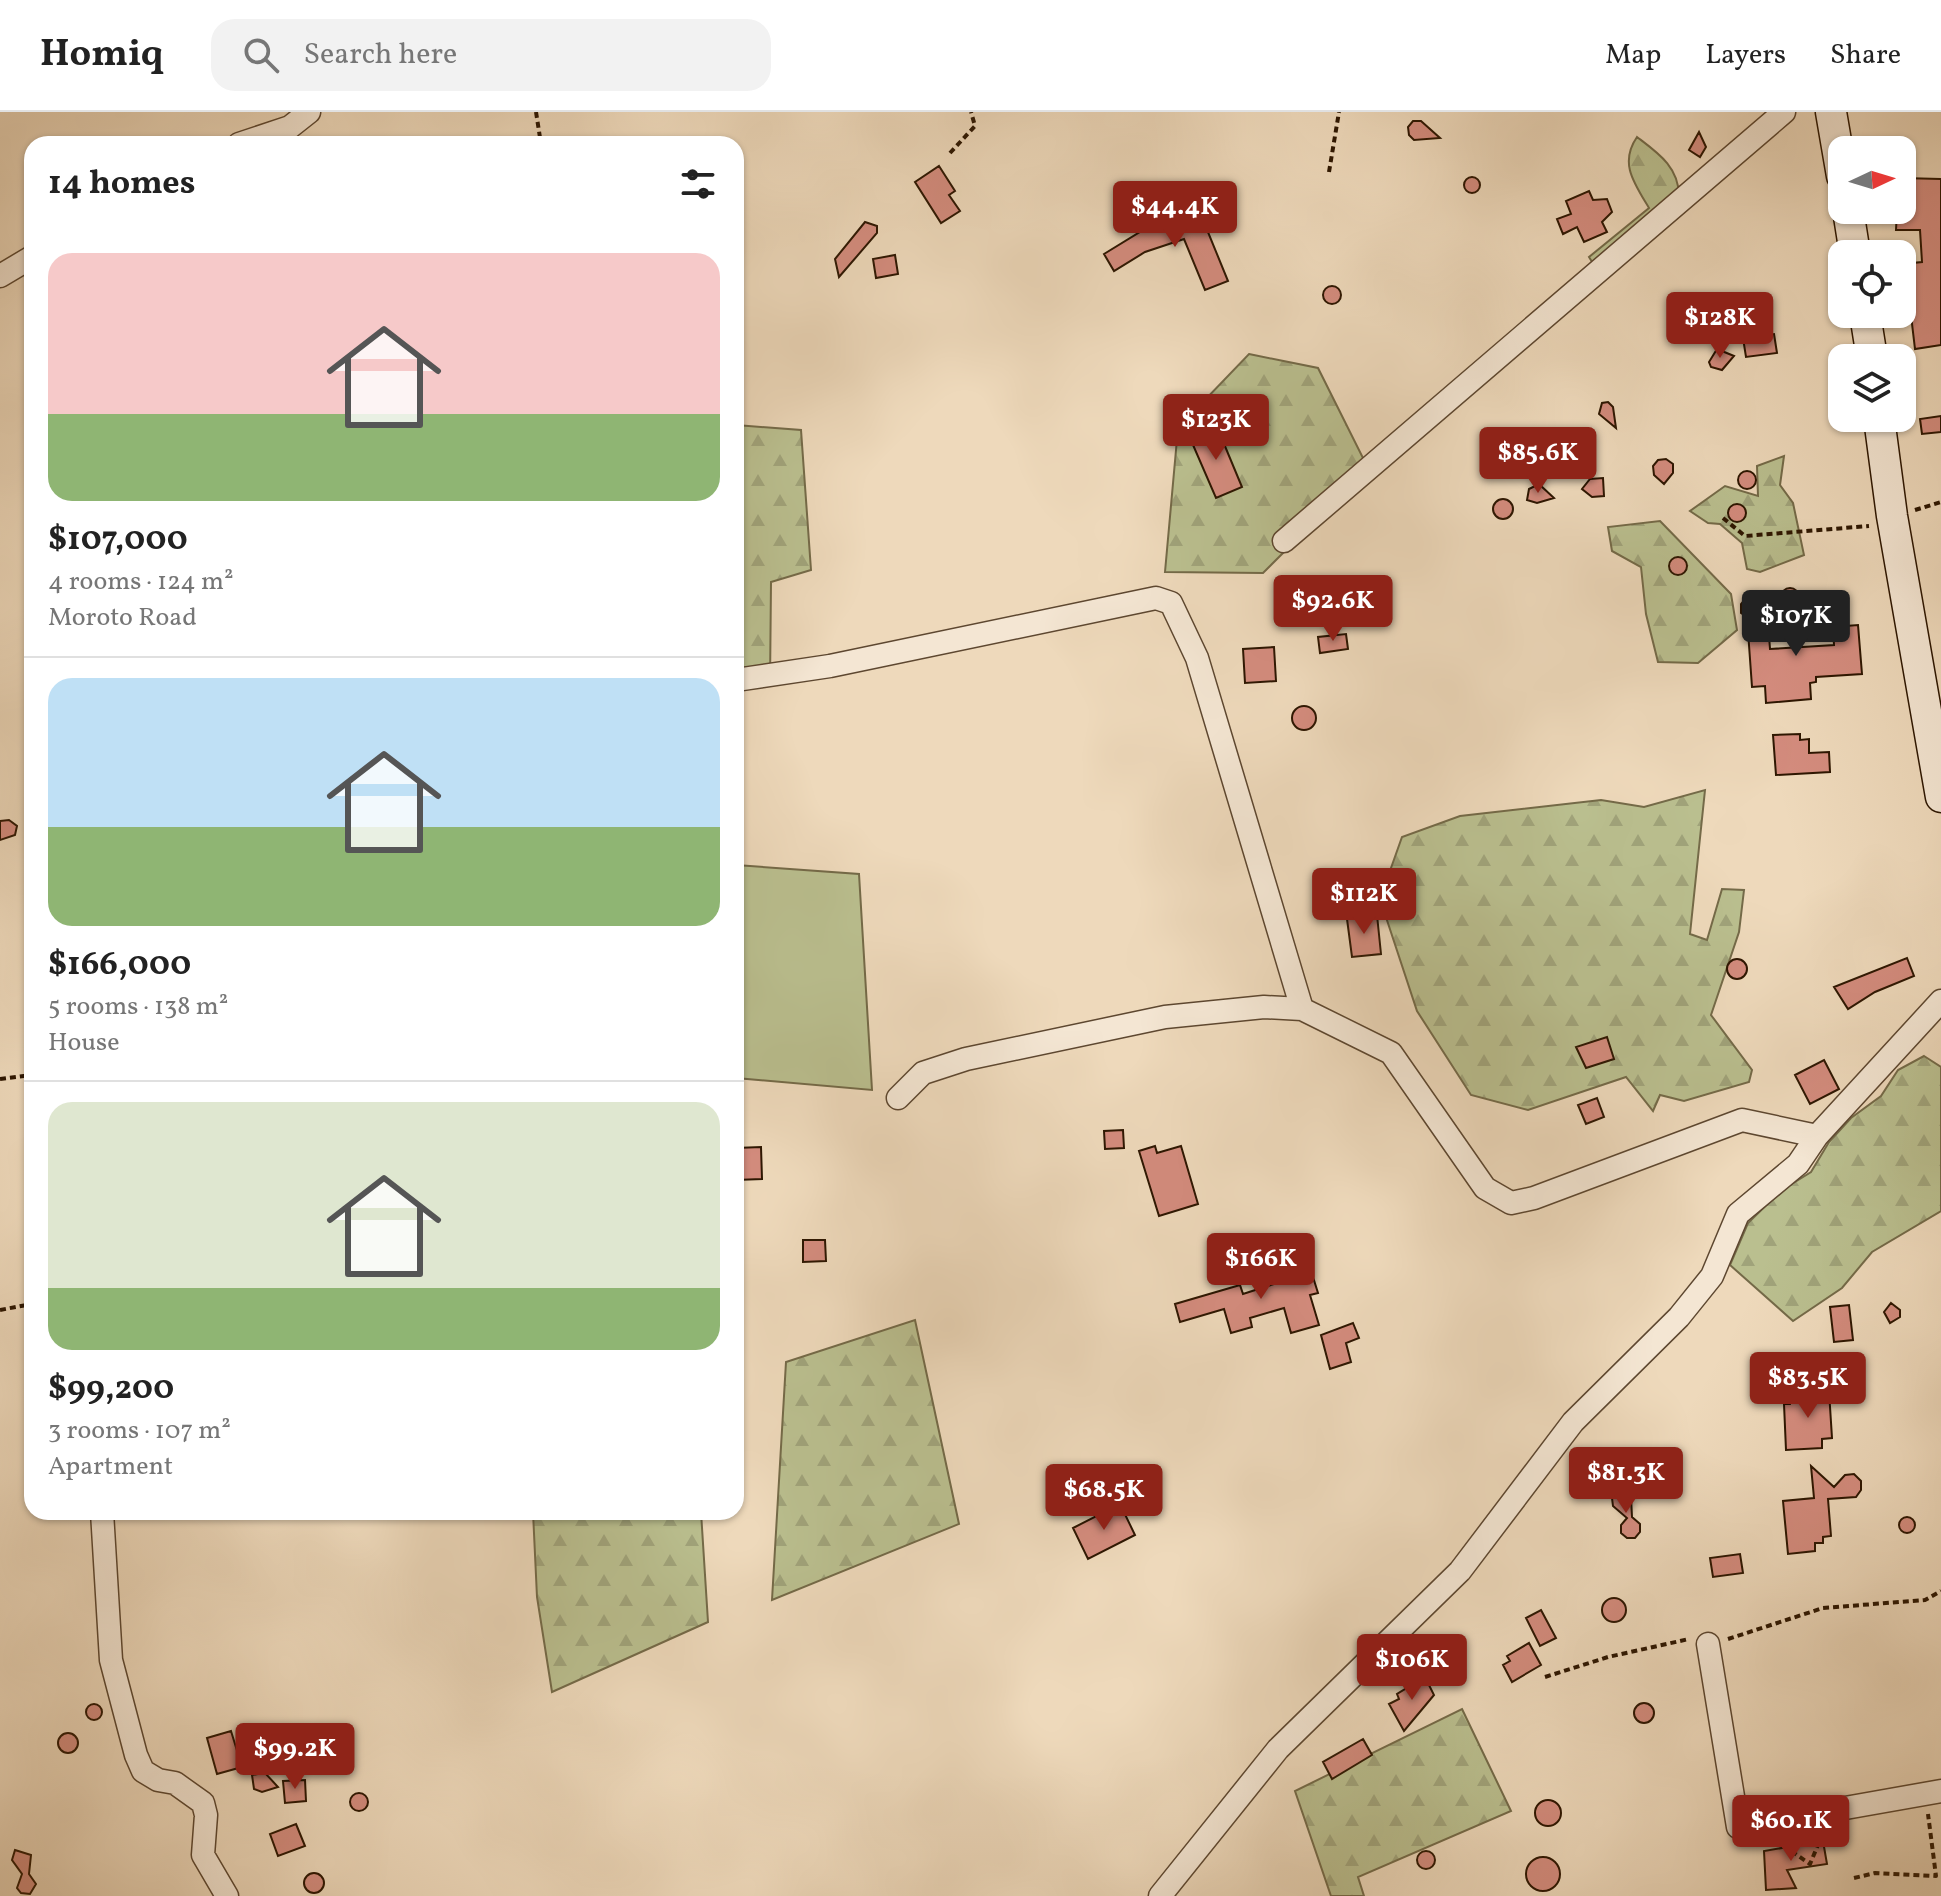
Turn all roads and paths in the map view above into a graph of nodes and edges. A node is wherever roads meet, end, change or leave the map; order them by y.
1 (309, 112) edge
2 (536, 112) edge
3 (971, 112) edge
4 (1339, 112) edge
5 (1784, 112) edge
6 (1831, 112) edge
7 (263, 136) edge
8 (540, 136) edge
9 (1835, 136) edge
10 (950, 153) dead end
11 (1329, 172) dead end
12 (24, 262) edge
13 (0, 276) edge
14 (1881, 432) edge
15 (1941, 502) edge
16 (1892, 516) junction
17 (1723, 518) dead end
18 (1284, 541) dead end
19 (744, 679) edge
20 (1941, 797) edge
21 (1941, 1001) edge
22 (1302, 1009) junction
23 (24, 1076) edge
24 (0, 1079) edge
25 (898, 1098) dead end
26 (1817, 1136) junction
27 (24, 1306) edge
28 (0, 1310) edge
29 (102, 1520) edge
30 (1941, 1591) edge
31 (1708, 1644) junction
32 (1545, 1677) dead end
33 (1933, 1791) edge
34 (1833, 1809) junction
35 (1752, 1824) junction
36 (1854, 1878) dead end
37 (227, 1896) edge
38 (1160, 1896) edge

1 - 7 street
2 - 8 path
3 - 10 path
4 - 11 path
5 - 18 street
6 - 9 main road
12 - 13 street
14 - 16 main road
15 - 16 path
16 - 17 path
16 - 20 main road
19 - 22 street
21 - 26 street
22 - 25 street
22 - 26 street
23 - 24 path
26 - 38 street
27 - 28 path
29 - 37 street
30 - 31 path
31 - 32 path
31 - 35 street
33 - 34 street
33 - 36 path
34 - 35 street
34 - 35 path

